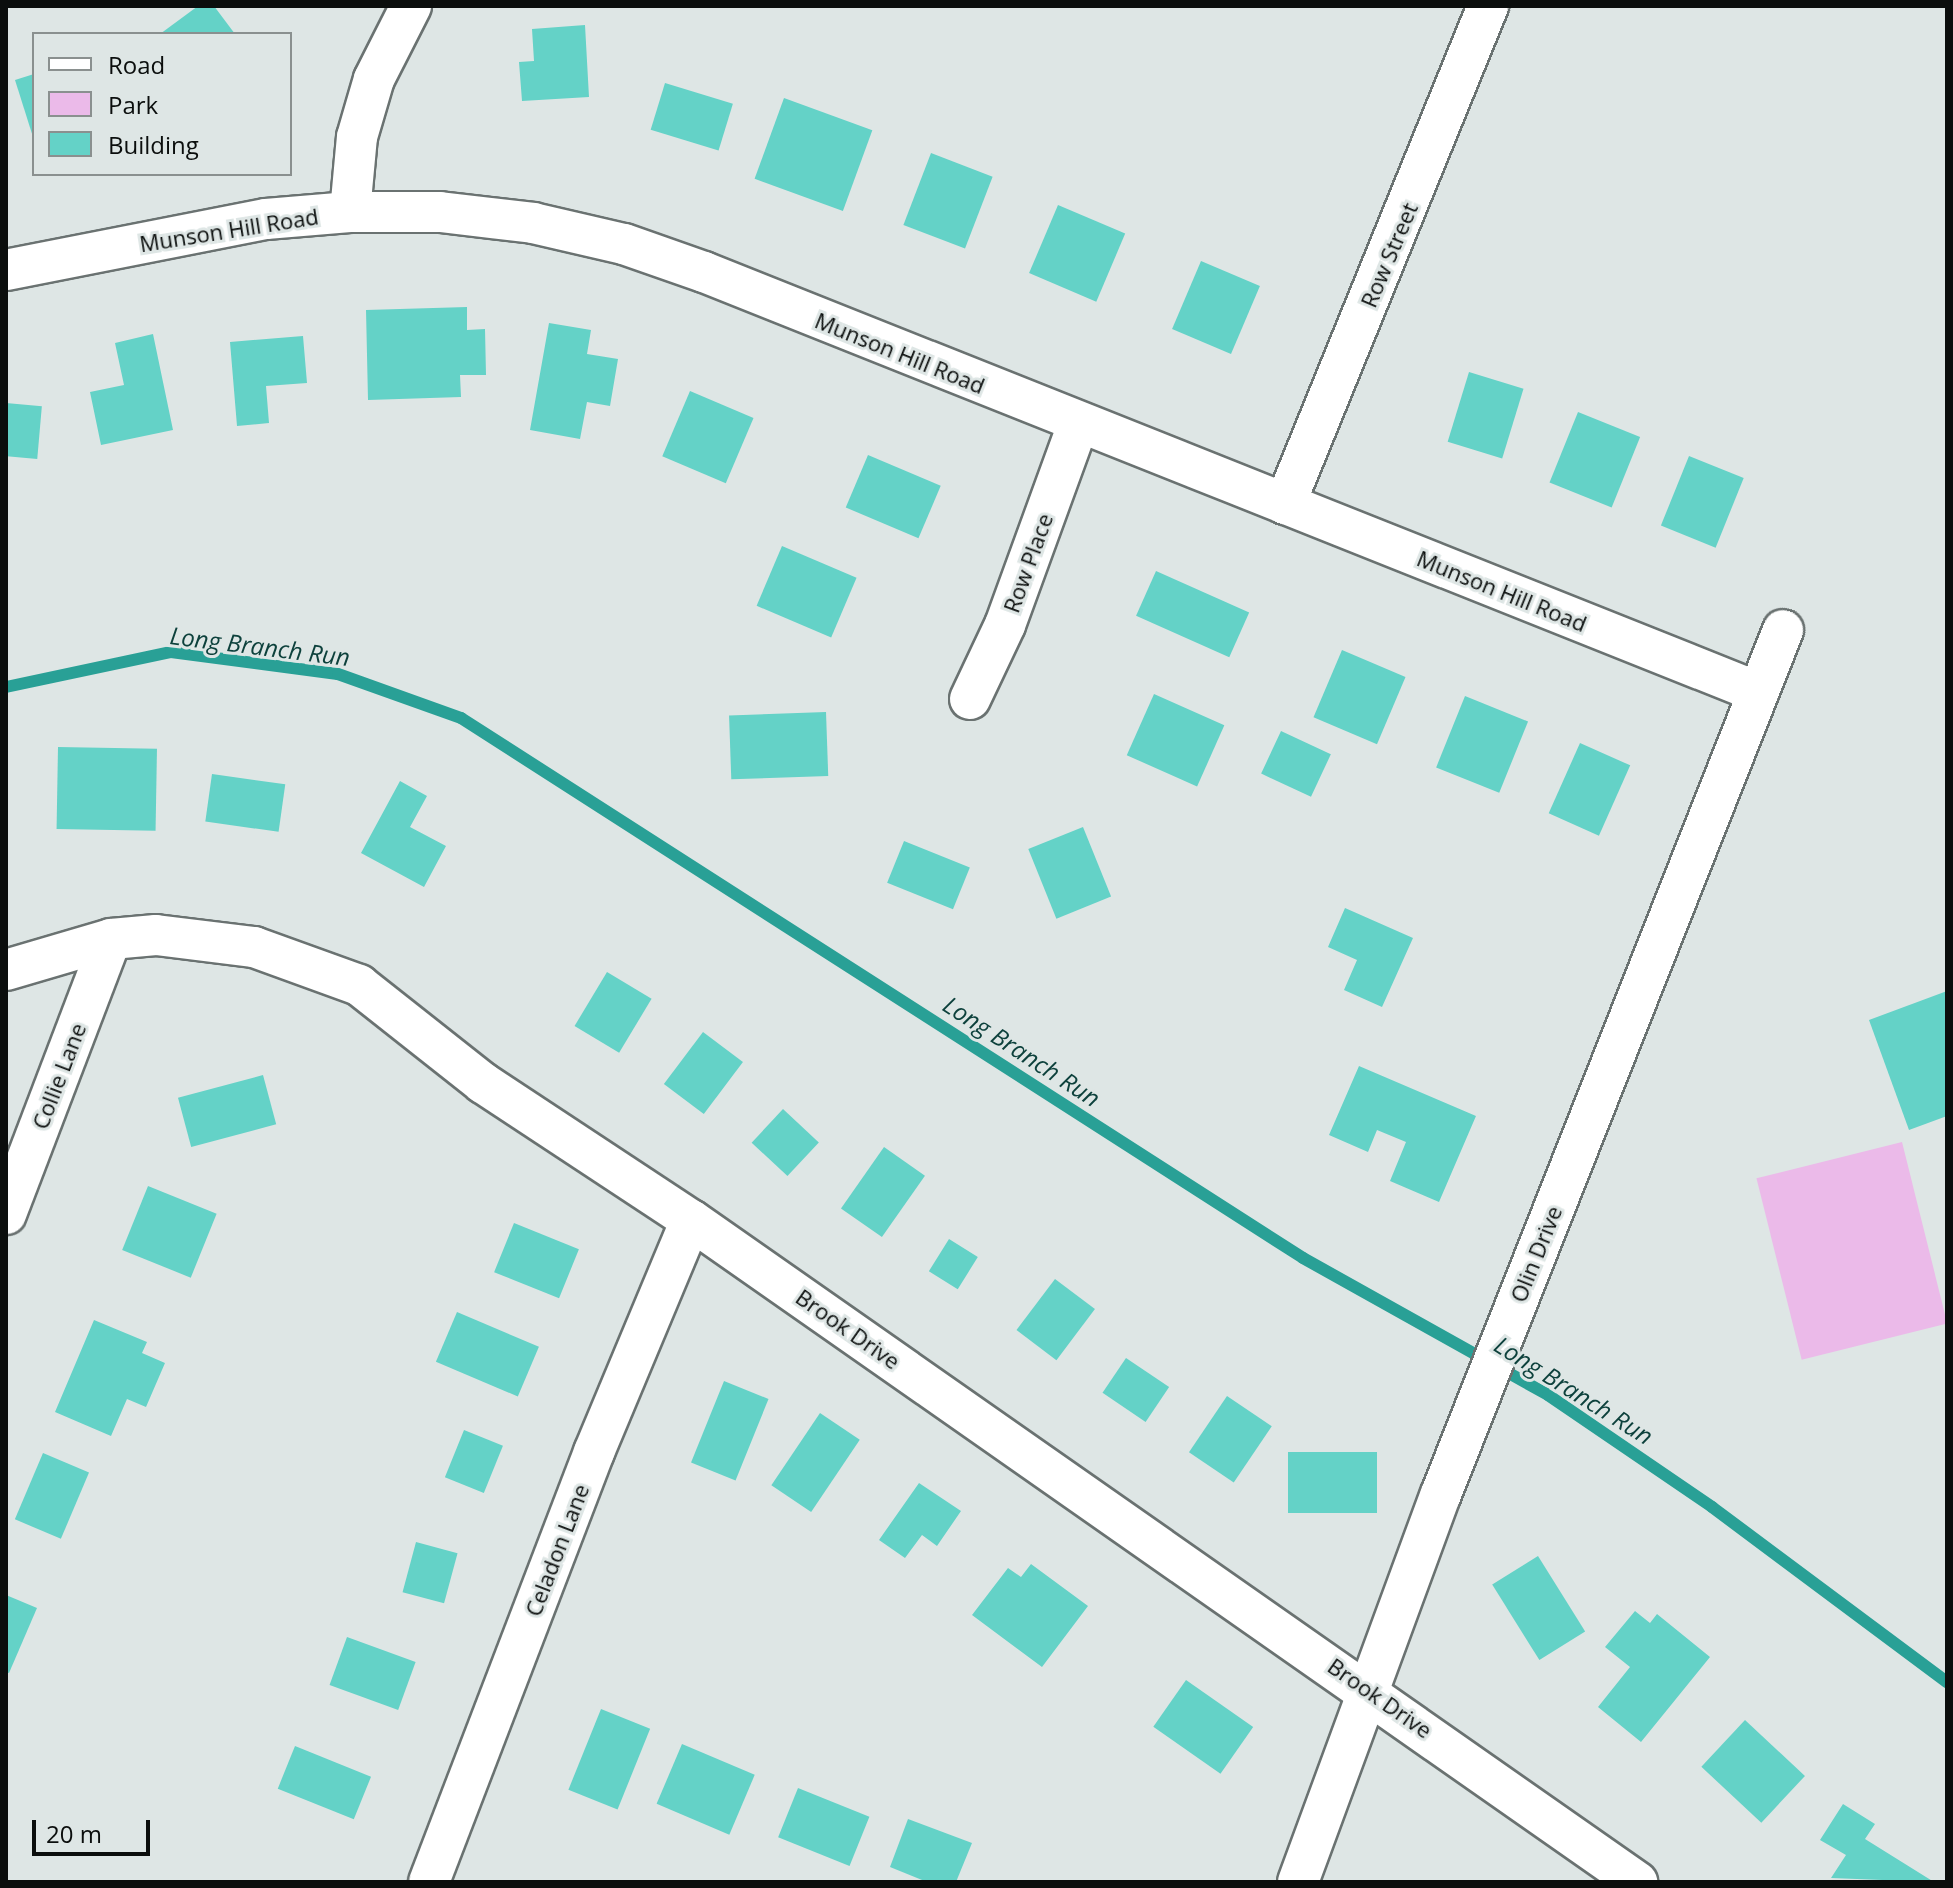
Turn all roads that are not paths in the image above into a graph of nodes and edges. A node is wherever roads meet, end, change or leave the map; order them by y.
1 (411, 6) edge
2 (1488, 6) edge
3 (350, 212) junction
4 (6, 270) edge
5 (1078, 424) junction
6 (1285, 504) junction
7 (1783, 630) dead end
8 (1758, 692) junction
9 (970, 699) dead end
10 (111, 939) junction
11 (6, 970) edge
12 (6, 1214) edge
13 (691, 1220) junction
14 (1368, 1689) junction
15 (429, 1882) edge
16 (1298, 1882) edge
17 (1637, 1882) edge

1 - 3 street
2 - 6 street, Row Street
3 - 4 street, Munson Hill Road
3 - 5 street, Munson Hill Road
5 - 6 street, Munson Hill Road
5 - 9 street, Row Place
6 - 8 street, Munson Hill Road
7 - 8 street, Olin Drive
8 - 14 street, Olin Drive
10 - 11 street, Brook Drive
10 - 12 street, Collie Lane
10 - 13 street, Brook Drive
13 - 14 street, Brook Drive
13 - 15 street, Celadon Lane
14 - 16 street, Olin Drive
14 - 17 street, Brook Drive

